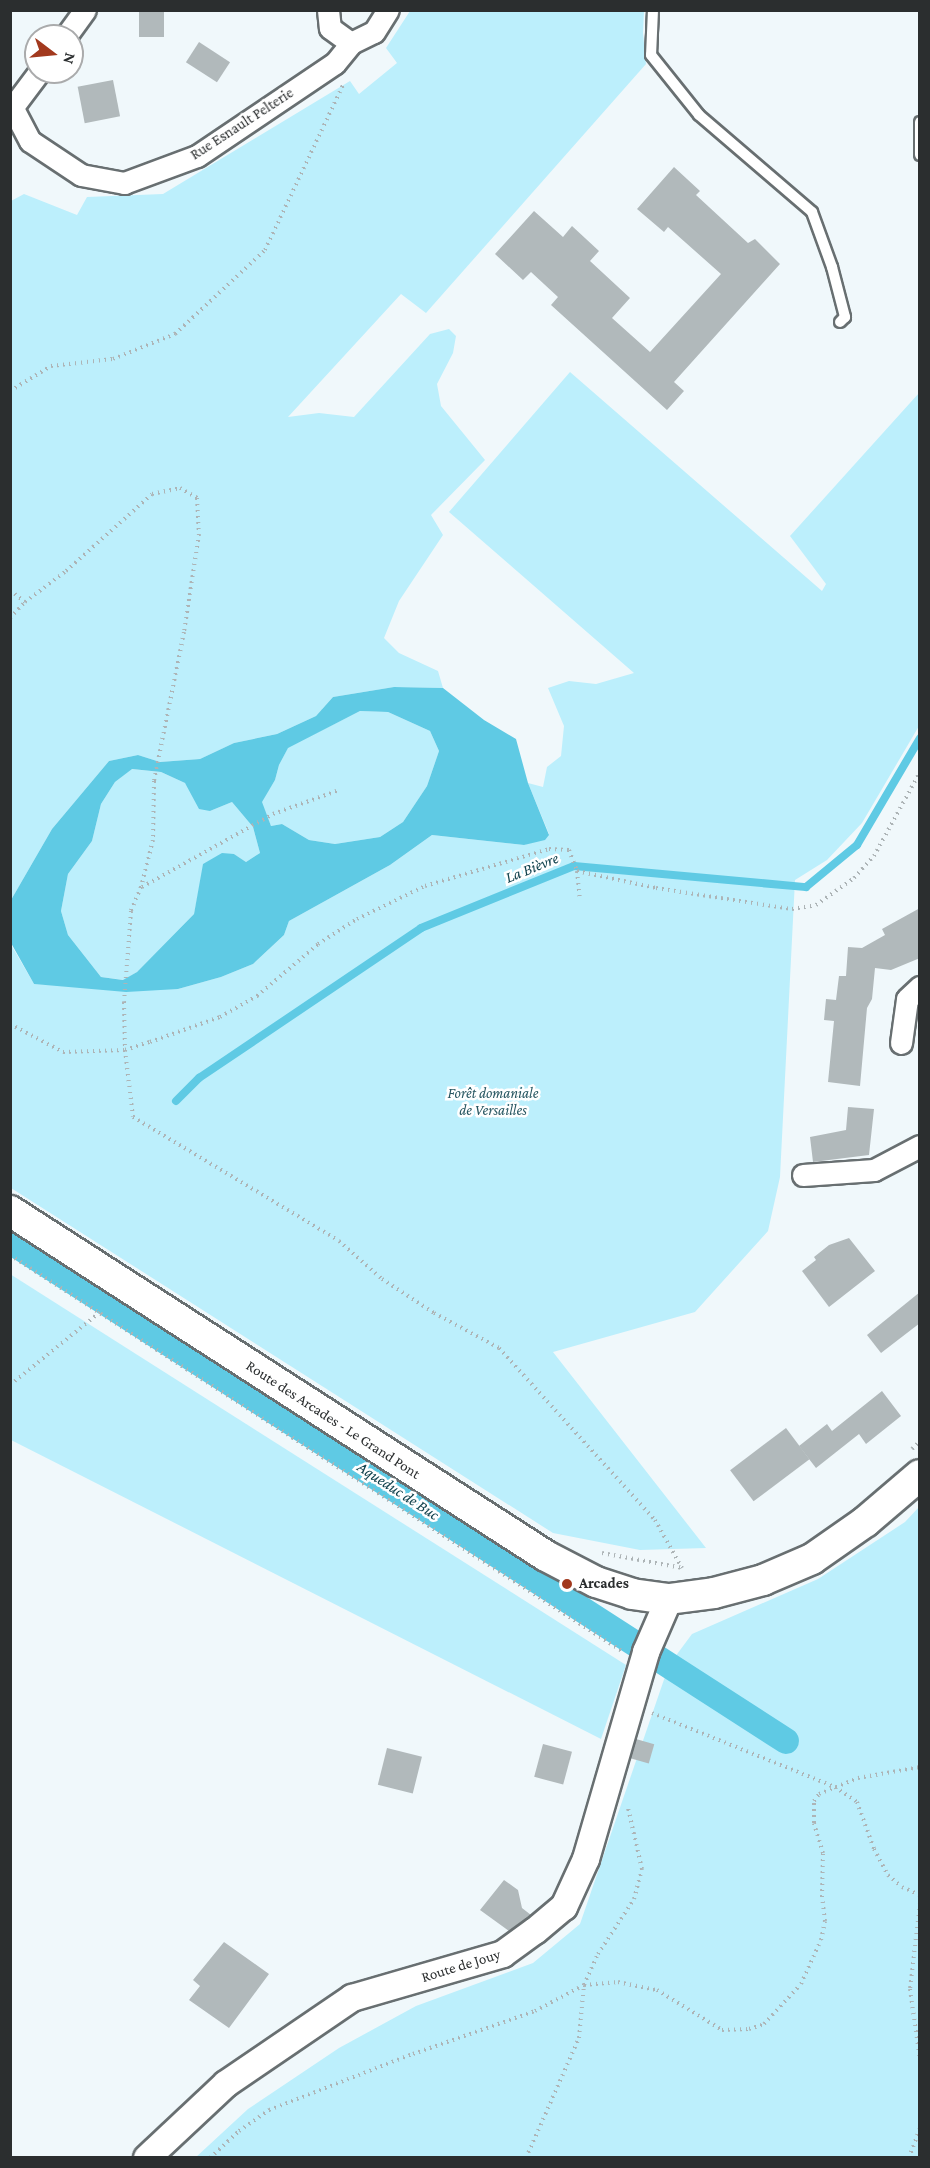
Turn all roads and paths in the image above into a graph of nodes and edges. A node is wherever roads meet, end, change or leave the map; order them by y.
1 (84, 10) edge
2 (328, 10) edge
3 (388, 10) edge
4 (653, 10) edge
5 (74, 24) edge
6 (351, 43) junction
7 (345, 79) dead end
8 (29, 84) edge
9 (11, 105) edge
10 (920, 122) edge
11 (920, 155) edge
12 (840, 322) dead end
13 (10, 391) edge
14 (10, 590) edge
15 (25, 602) junction
16 (10, 618) edge
17 (920, 772) edge
18 (337, 791) dead end
19 (578, 871) junction
20 (141, 887) junction
21 (580, 898) dead end
22 (920, 987) edge
23 (10, 1024) edge
24 (901, 1043) dead end
25 (124, 1050) junction
26 (920, 1146) edge
27 (803, 1176) dead end
28 (10, 1211) edge
29 (10, 1255) edge
30 (100, 1312) junction
31 (10, 1385) edge
32 (920, 1441) edge
33 (916, 1462) edge
34 (594, 1552) dead end
35 (692, 1567) dead end
36 (682, 1568) junction
37 (669, 1599) junction
38 (643, 1665) junction
39 (631, 1704) junction
40 (920, 1767) edge
41 (835, 1787) junction
42 (631, 1799) dead end
43 (920, 1895) edge
44 (920, 1904) edge
45 (584, 1985) junction
46 (920, 2060) edge
47 (920, 2128) edge
48 (147, 2157) edge
49 (210, 2157) edge
50 (526, 2157) edge
51 (909, 2157) edge

1 - 5 street
2 - 6 street
3 - 6 street, Rue Esnault Pelterie
4 - 12 lane
6 - 9 street, Rue Esnault Pelterie
7 - 13 path
8 - 9 street
10 - 11 lane
14 - 15 path
15 - 16 path
15 - 20 path
17 - 19 path
18 - 20 path
19 - 21 path
19 - 25 path
20 - 25 path
22 - 24 street
23 - 25 path
25 - 36 path
26 - 27 street
28 - 37 main road, Route des Arcades - Le Grand Pont
29 - 30 path
30 - 31 path
30 - 38 path
32 - 33 path
33 - 37 main road, Route des Arcades - Le Grand Pont
34 - 36 path
35 - 36 path
37 - 38 street, Route de Jouy
38 - 39 street, Route de Jouy
39 - 41 path
39 - 48 street, Route de Jouy
40 - 41 path
41 - 43 path
41 - 45 path
42 - 45 path
44 - 46 path
45 - 49 path
45 - 50 path
47 - 51 path

